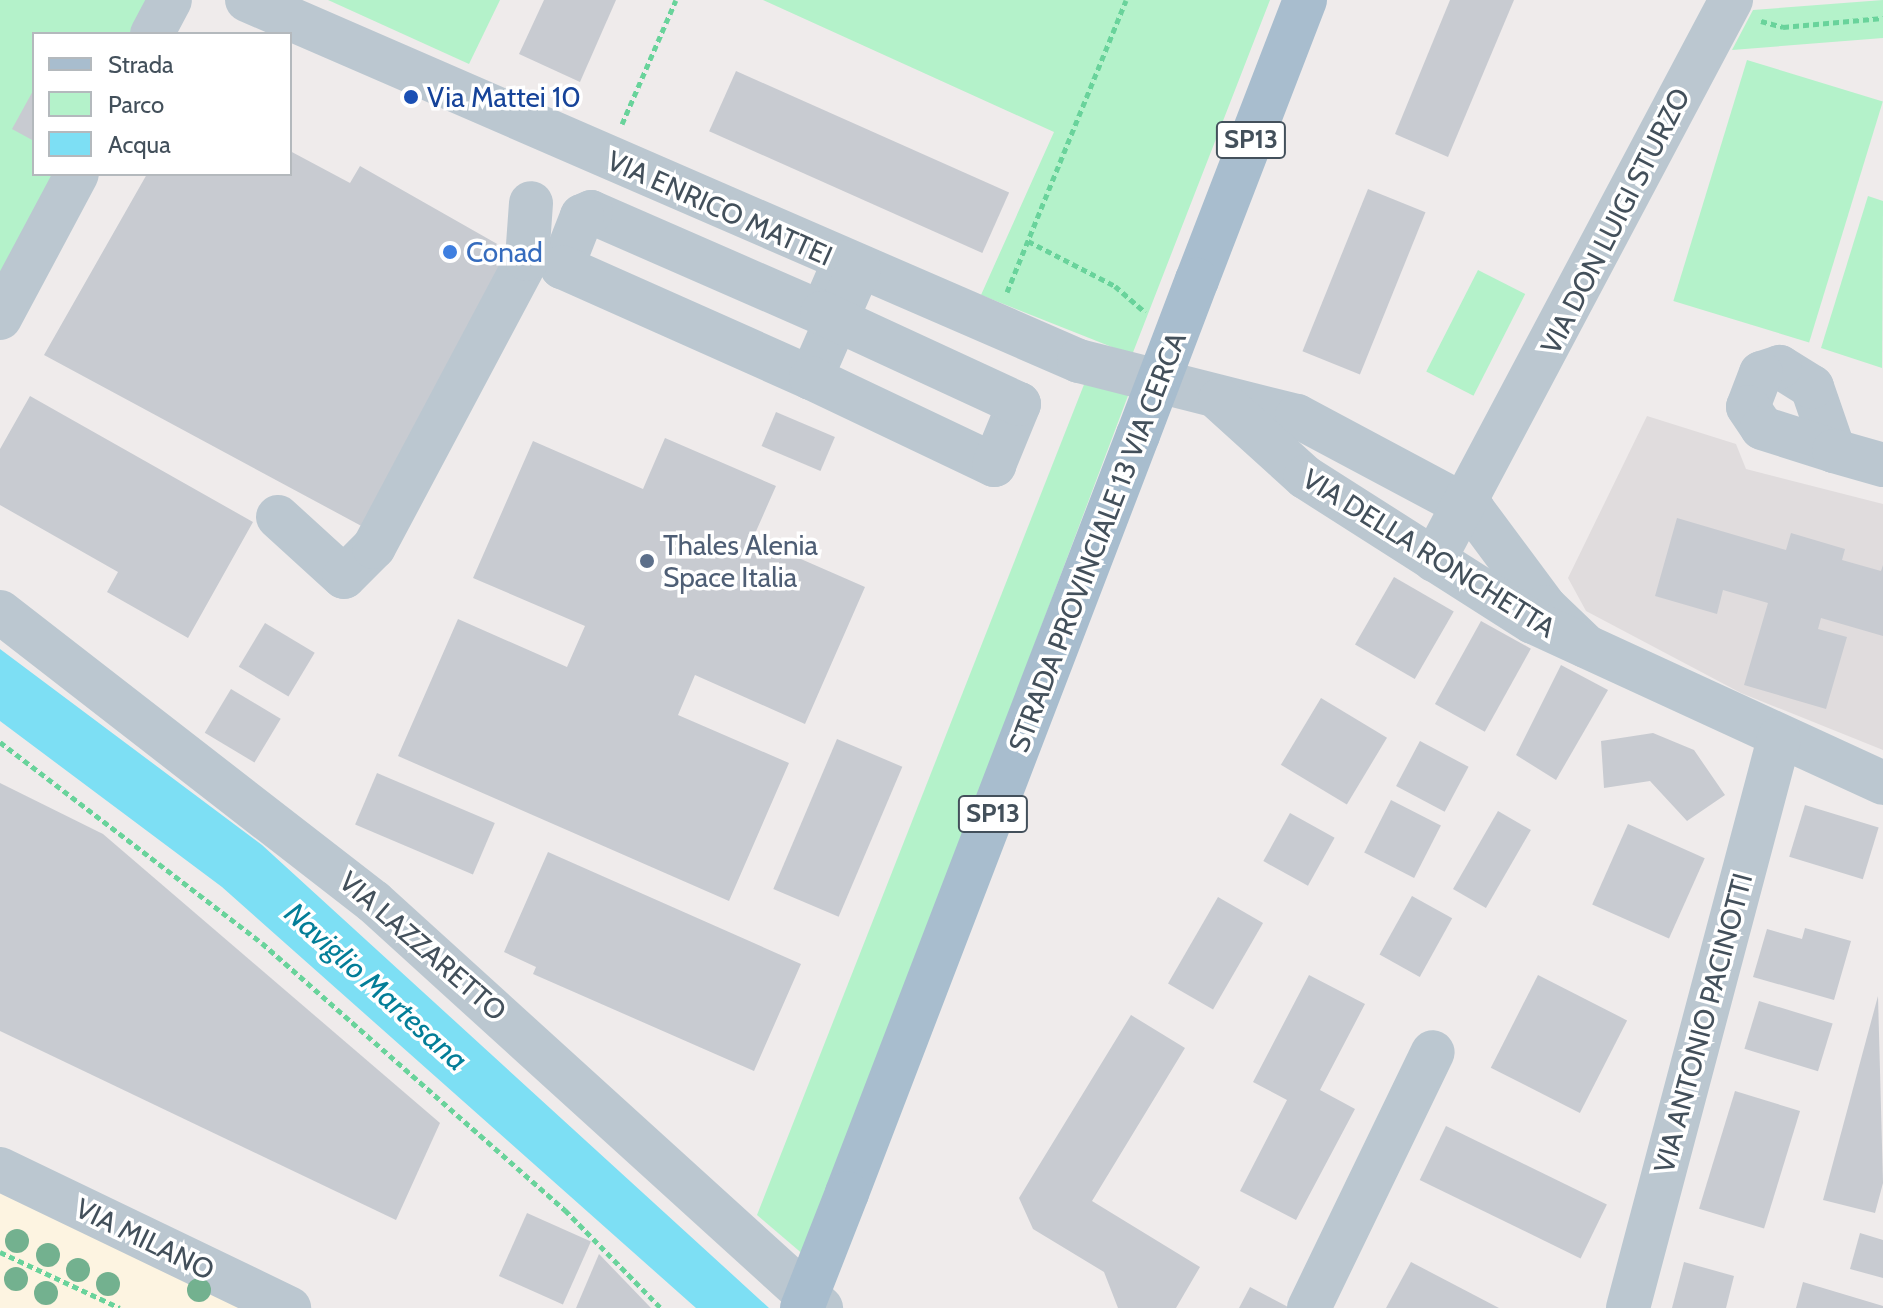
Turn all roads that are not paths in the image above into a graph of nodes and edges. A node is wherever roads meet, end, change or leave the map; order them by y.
1 (170, 0) edge
2 (247, 0) edge
3 (1305, 0) edge
4 (1728, 5) edge
5 (153, 32) edge
6 (76, 176) edge
7 (531, 203) dead end
8 (851, 265) junction
9 (829, 316) junction
10 (0, 318) edge
11 (811, 378) junction
12 (1202, 387) junction
13 (1501, 442) junction
14 (1834, 451) dead end
15 (1883, 465) edge
16 (1466, 505) junction
17 (278, 517) dead end
18 (1434, 560) junction
19 (1529, 587) junction
20 (0, 612) edge
21 (1586, 646) junction
22 (1779, 739) junction
23 (1883, 783) edge
24 (1433, 1052) dead end
25 (0, 1169) edge
26 (289, 1308) edge
27 (802, 1308) edge
28 (821, 1308) edge
29 (1309, 1308) edge
30 (1628, 1308) edge

1 - 5 street
2 - 8 street, VIA ENRICO MATTEI
3 - 27 main road, STRADA PROVINCIALE 13 VIA CERCA / SP13, bridge
4 - 13 street, VIA DON LUIGI STURZO
6 - 10 street
7 - 17 street
8 - 9 street
8 - 12 street, VIA ENRICO MATTEI
9 - 11 street
9 - 11 street
9 - 11 street
12 - 16 street, VIA DELLA RONCHETTA
12 - 18 street, VIA DELLA RONCHETTA
13 - 16 street, VIA DON LUIGI STURZO
13 - 19 street, VIA DON LUIGI STURZO
14 - 15 street
16 - 18 street, VIA DON LUIGI STURZO
16 - 19 street, VIA DELLA RONCHETTA
18 - 21 street, VIA DELLA RONCHETTA
19 - 21 street, VIA DELLA RONCHETTA
20 - 28 street, VIA LAZZARETTO
21 - 22 street, VIA DELLA RONCHETTA
22 - 23 street, VIA DELLA RONCHETTA
22 - 30 street, VIA ANTONIO PACINOTTI
24 - 29 street
25 - 26 street, VIA MILANO

